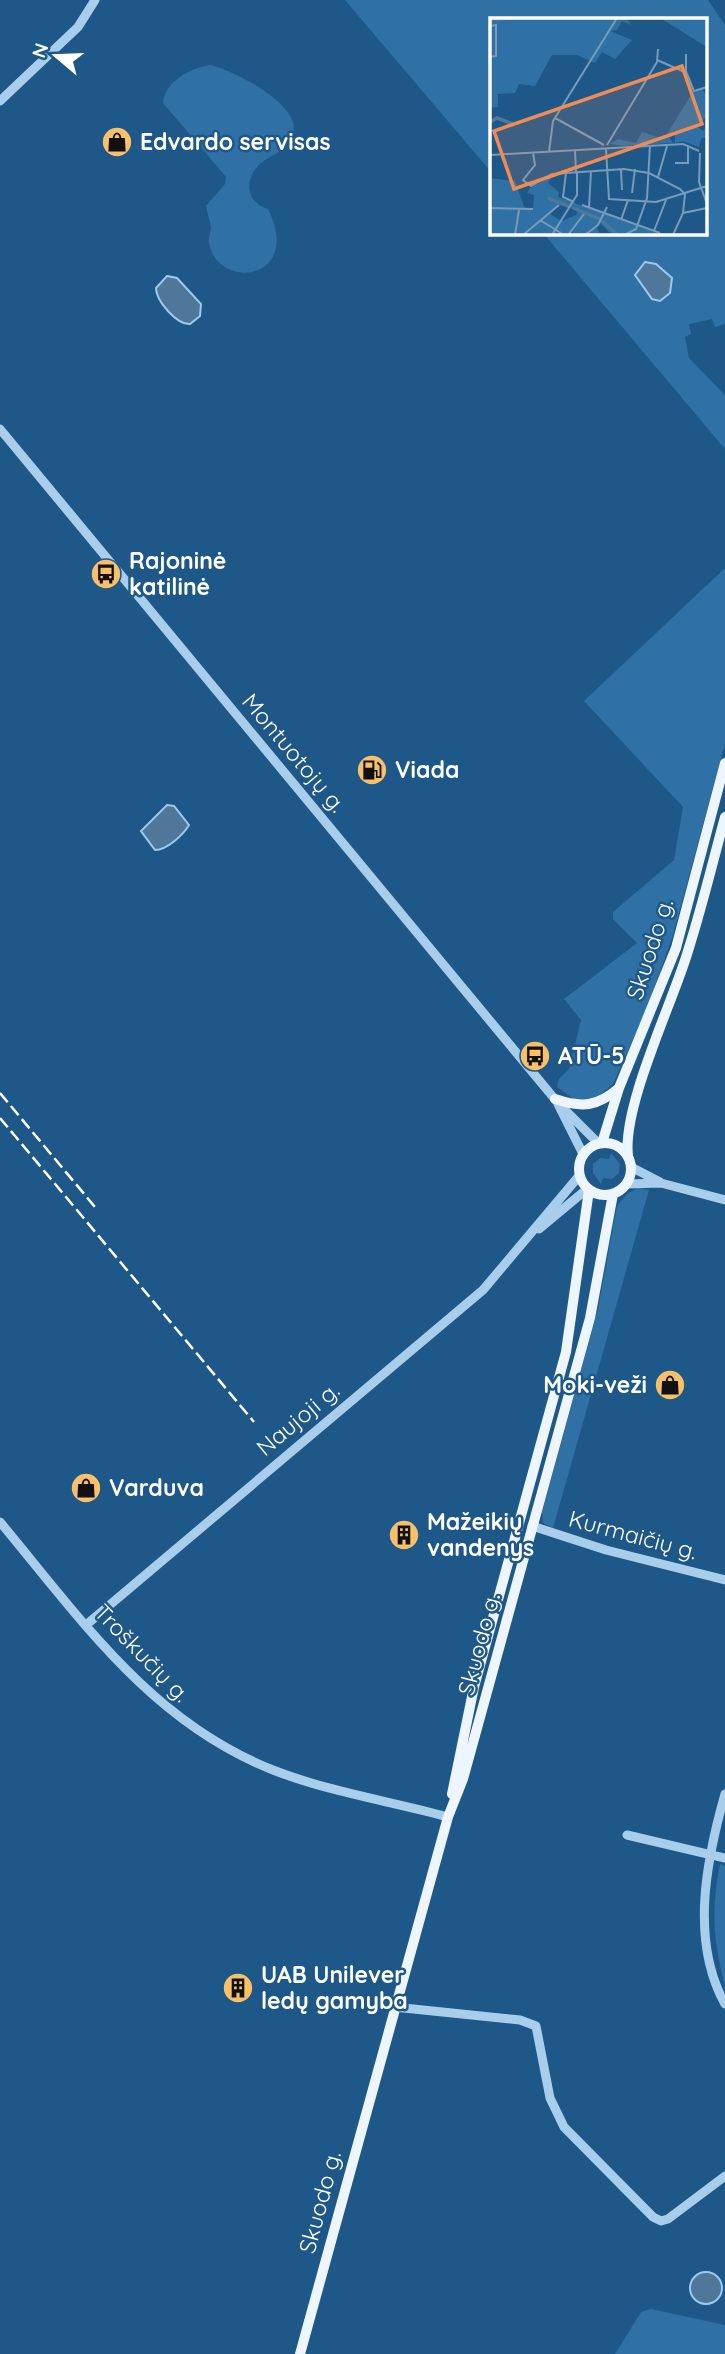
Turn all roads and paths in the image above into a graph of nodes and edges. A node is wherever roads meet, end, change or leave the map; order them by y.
1 (95, 0) edge
2 (0, 101) edge
3 (0, 429) edge
4 (725, 763) edge
5 (725, 817) edge
6 (619, 1088) junction
7 (556, 1101) junction
8 (600, 1143) junction
9 (583, 1154) junction
10 (630, 1161) junction
11 (579, 1176) junction
12 (661, 1183) junction
13 (627, 1184) junction
14 (588, 1189) junction
15 (613, 1194) junction
16 (725, 1200) edge
17 (529, 1237) junction
18 (0, 1522) edge
19 (532, 1526) junction
20 (725, 1580) edge
21 (86, 1625) junction
22 (725, 1794) edge
23 (448, 1817) junction
24 (627, 1835) dead end
25 (712, 1854) junction
26 (725, 1858) edge
27 (725, 2004) edge
28 (394, 2007) junction
29 (725, 2176) edge
30 (300, 2354) edge

1 - 2 street
3 - 7 street, Montuotojų g.
4 - 6 main road, Skuodo g.
5 - 10 main road, Skuodo g.
6 - 7 main road
6 - 8 main road, Skuodo g.
7 - 8 street, Montuotojų g.
7 - 9 street, Montuotojų g.
8 - 9 main road
8 - 10 main road
9 - 11 main road
10 - 12 street
10 - 13 main road
11 - 14 main road
11 - 17 street, Naujoji g.
12 - 13 street
12 - 16 street
13 - 15 main road
14 - 15 main road
14 - 17 street, Naujoji g.
14 - 23 main road, Skuodo g.
15 - 19 main road, Skuodo g.
17 - 21 street, Naujoji g.
18 - 21 street, Troškučių g.
19 - 20 street, Kurmaičių g.
19 - 23 main road, Skuodo g.
21 - 23 street, Troškučių g.
22 - 25 street
23 - 28 main road, Skuodo g.
24 - 25 street
25 - 26 street
25 - 27 street
28 - 29 street
28 - 30 main road, Skuodo g.

